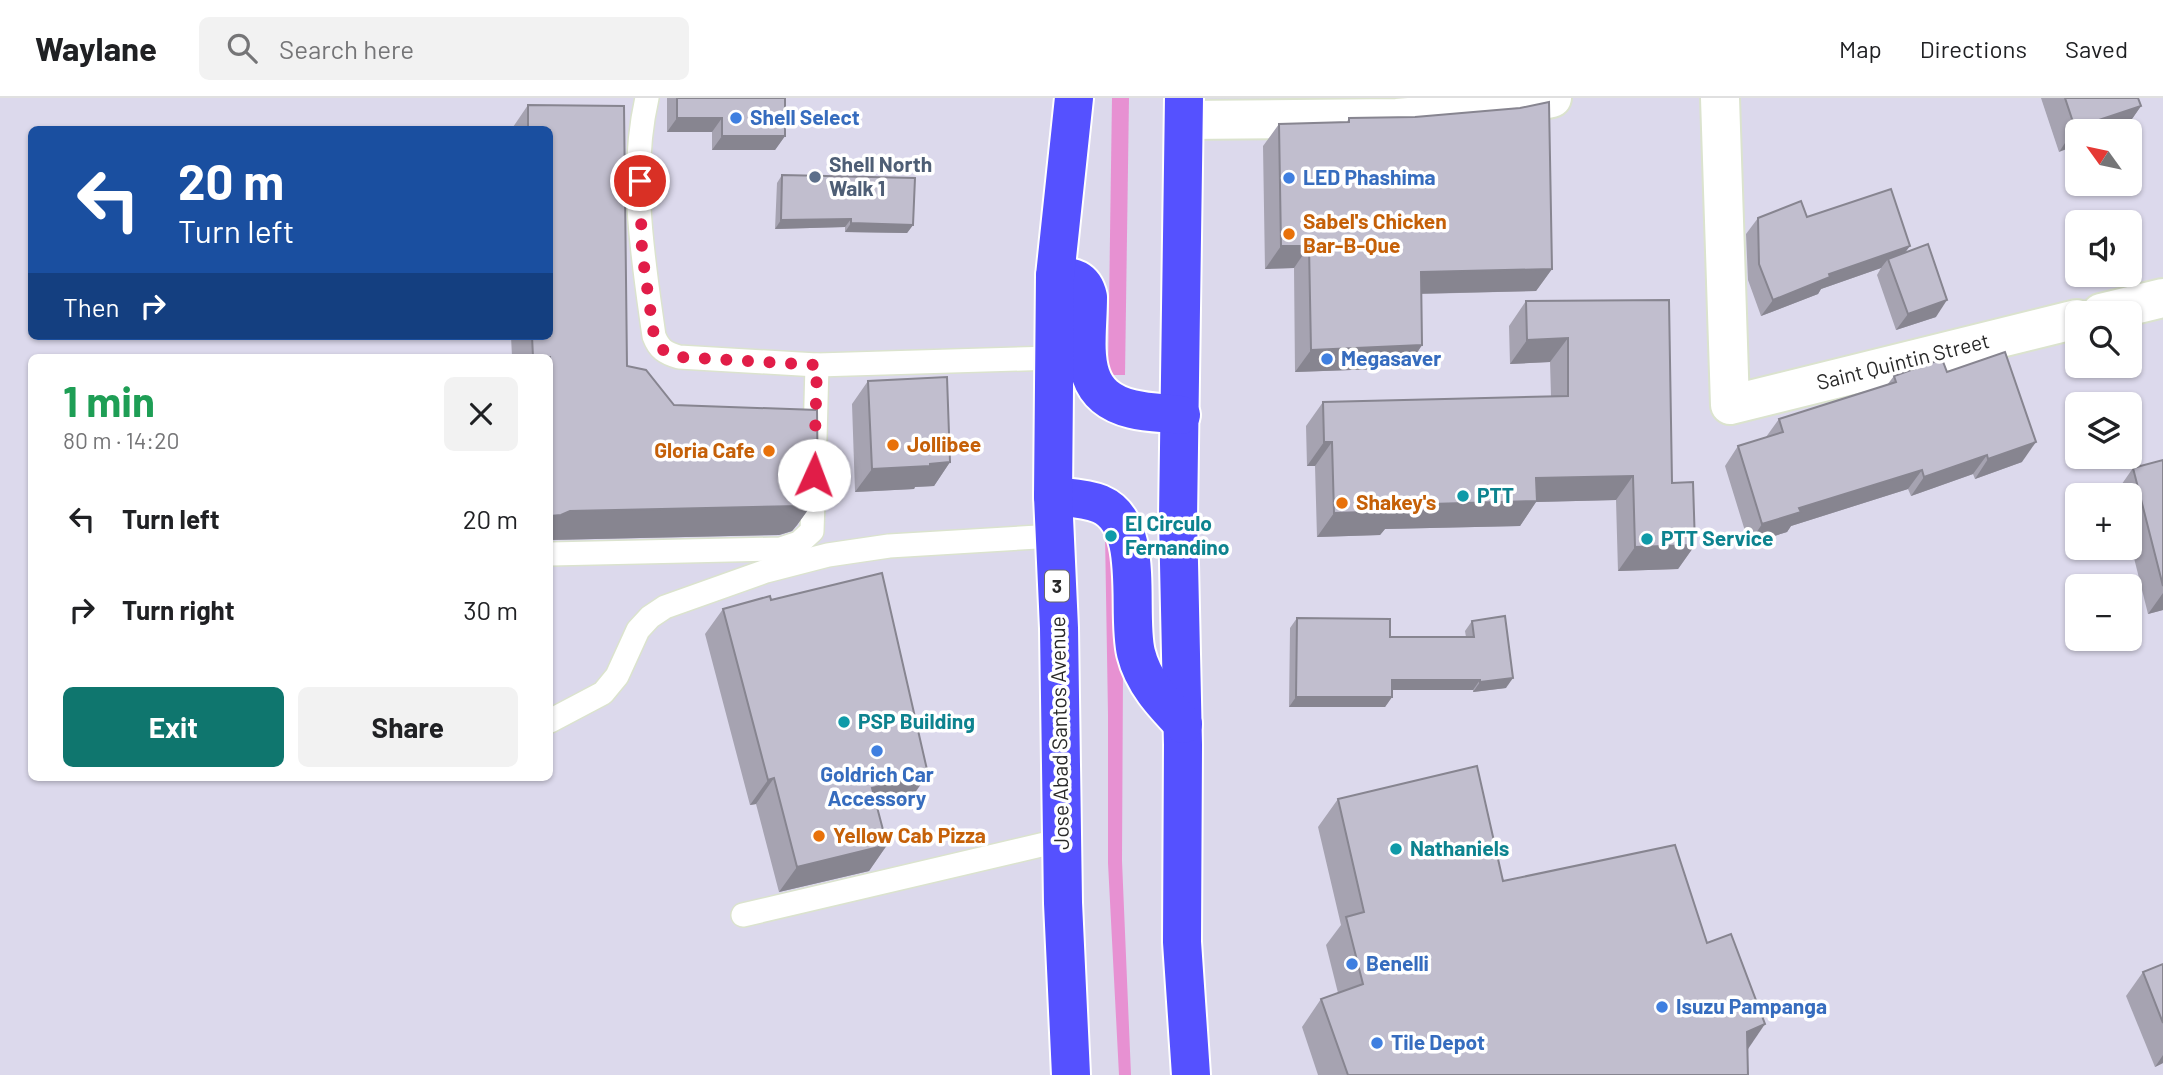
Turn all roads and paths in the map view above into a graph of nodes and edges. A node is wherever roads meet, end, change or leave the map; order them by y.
1 (647, 98) edge
2 (1074, 98) edge
3 (1552, 98) edge
4 (1720, 98) edge
5 (1184, 109) edge
6 (1055, 276) junction
7 (2163, 298) edge
8 (2142, 303) edge
9 (2065, 322) edge
10 (1054, 358) junction
11 (817, 365) junction
12 (1181, 415) junction
13 (1053, 496) junction
14 (1055, 536) junction
15 (553, 554) edge
16 (553, 719) edge
17 (1183, 724) junction
18 (1062, 840) junction
19 (743, 915) dead end
20 (1071, 1075) edge
21 (1191, 1075) edge

1 - 11 lane
2 - 6 highway, Jose Abad Santos Avenue / 3
3 - 5 street
4 - 9 street, Saint Quintin Street
5 - 12 highway
6 - 10 highway, Jose Abad Santos Avenue / 3
6 - 12 highway
7 - 8 street
10 - 11 lane
10 - 13 highway, Jose Abad Santos Avenue / 3
11 - 15 lane
12 - 17 highway
13 - 14 highway, Jose Abad Santos Avenue / 3
13 - 17 highway
14 - 16 lane
14 - 18 highway, Jose Abad Santos Avenue / 3
17 - 21 highway
18 - 19 lane
18 - 20 highway, Jose Abad Santos Avenue / 3

